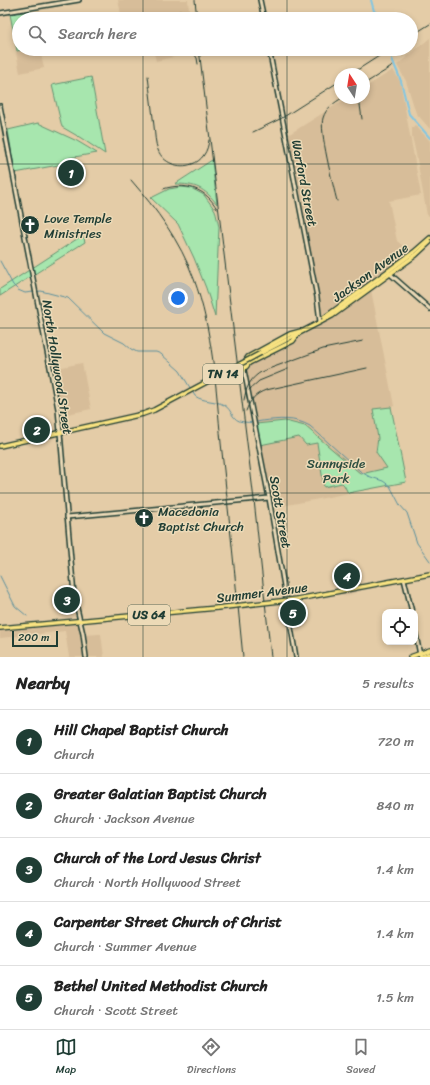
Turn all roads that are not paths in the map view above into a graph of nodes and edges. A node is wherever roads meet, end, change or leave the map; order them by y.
1 (79, 0) edge
2 (260, 0) edge
3 (263, 12) edge
4 (0, 13) edge
5 (270, 56) edge
6 (0, 106) edge
7 (430, 238) edge
8 (430, 242) edge
9 (389, 273) junction
10 (430, 309) edge
11 (320, 322) junction
12 (304, 331) junction
13 (298, 334) junction
14 (244, 370) junction
15 (60, 433) junction
16 (0, 446) edge
17 (269, 498) junction
18 (67, 517) junction
19 (430, 574) edge
20 (404, 580) junction
21 (411, 609) edge
22 (80, 621) junction
23 (0, 628) edge
24 (418, 643) edge
25 (430, 650) edge
26 (430, 654) edge
27 (421, 656) edge
28 (86, 657) edge
29 (296, 657) edge
30 (410, 657) edge

1 - 4 main road
2 - 3 main road
5 - 11 main road, Warford Street
6 - 15 main road, North Hollywood Street
7 - 9 main road, Jackson Avenue / TN 14
8 - 9 main road, Jackson Avenue / TN 14
9 - 10 main road
9 - 11 main road, Jackson Avenue / TN 14
11 - 12 main road, Jackson Avenue / TN 14
12 - 13 main road, Jackson Avenue / TN 14
12 - 14 main road
13 - 14 main road
13 - 15 main road, Jackson Avenue / TN 14, bridge
14 - 17 main road, Scott Street
15 - 16 main road, Jackson Avenue / TN 14
15 - 18 main road, North Hollywood Street
17 - 18 main road
17 - 29 main road, Scott Street
18 - 22 main road, North Hollywood Street
19 - 20 main road, Summer Avenue / US 64
20 - 21 main road
20 - 22 main road, Summer Avenue / US 64, bridge
22 - 23 main road, Summer Avenue / US 64
22 - 28 main road, North Hollywood Street
24 - 27 main road
25 - 27 main road
26 - 27 main road
27 - 30 main road

